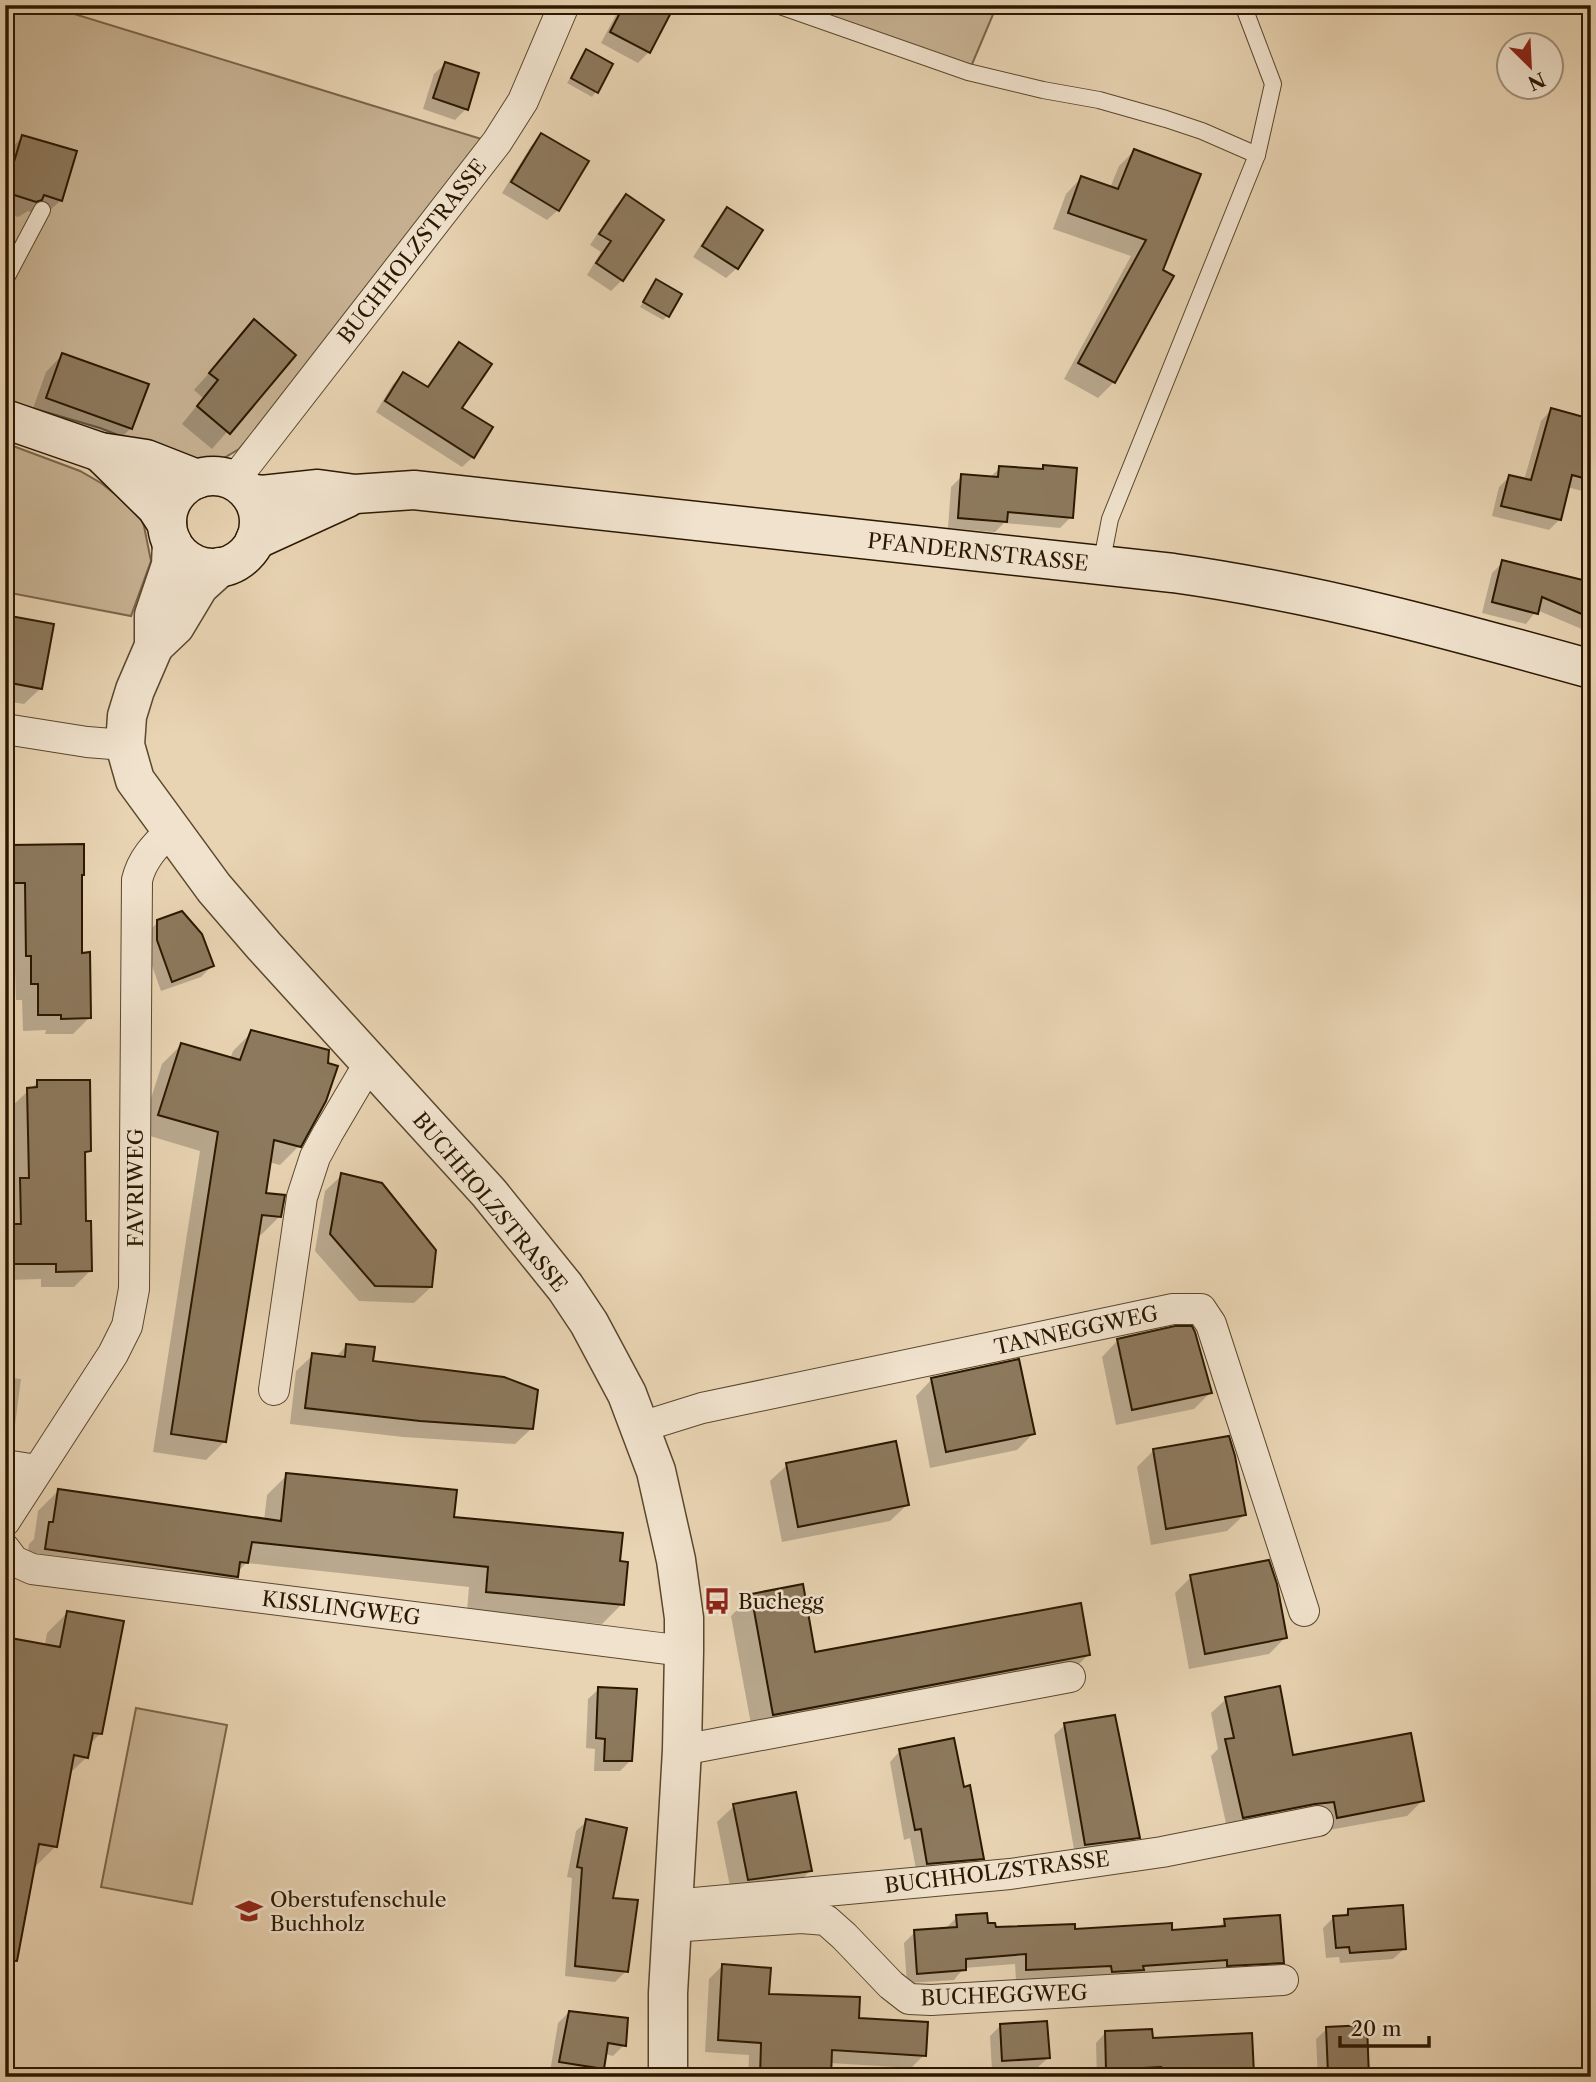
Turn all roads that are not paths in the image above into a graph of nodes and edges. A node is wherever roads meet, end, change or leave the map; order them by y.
1 (564, 5) edge
2 (777, 5) edge
3 (1242, 5) edge
4 (1258, 155) junction
5 (42, 209) dead end
6 (5, 280) edge
7 (5, 419) edge
8 (100, 452) junction
9 (197, 479) junction
10 (242, 487) junction
11 (355, 494) junction
12 (169, 533) junction
13 (255, 540) junction
14 (1101, 565) junction
15 (220, 567) junction
16 (153, 646) junction
17 (1591, 669) edge
18 (5, 729) edge
19 (125, 745) junction
20 (170, 831) junction
21 (371, 1065) junction
22 (274, 1390) dead end
23 (641, 1427) junction
24 (5, 1465) edge
25 (37, 1470) junction
26 (5, 1521) edge
27 (5, 1549) edge
28 (1304, 1611) dead end
29 (684, 1651) junction
30 (1070, 1677) dead end
31 (682, 1750) junction
32 (1318, 1821) dead end
33 (672, 1916) junction
34 (1283, 1980) dead end
35 (668, 2077) edge

1 - 10 street, BUCHHOLZSTRASSE
2 - 4 lane
3 - 4 lane
4 - 14 lane
5 - 6 lane
7 - 8 main road
8 - 9 main road
8 - 12 main road
9 - 10 main road
9 - 12 main road
10 - 11 main road, PFANDERNSTRASSE
10 - 13 main road
11 - 13 main road, PFANDERNSTRASSE
11 - 14 main road, PFANDERNSTRASSE
12 - 15 main road
12 - 16 main road, BUCHHOLZSTRASSE
13 - 15 main road
14 - 17 main road, PFANDERNSTRASSE
15 - 16 main road, BUCHHOLZSTRASSE
16 - 19 main road, BUCHHOLZSTRASSE
18 - 19 street
19 - 20 main road, BUCHHOLZSTRASSE
20 - 21 main road, BUCHHOLZSTRASSE
20 - 25 street, FAVRIWEG
21 - 22 street
21 - 23 main road, BUCHHOLZSTRASSE
23 - 28 street, TANNEGGWEG
23 - 29 main road, BUCHHOLZSTRASSE
24 - 25 street
25 - 26 street, FAVRIWEG
27 - 29 street, KISSLINGWEG
29 - 31 main road, BUCHHOLZSTRASSE
30 - 31 street
31 - 33 main road, BUCHHOLZSTRASSE
32 - 33 street, BUCHHOLZSTRASSE
33 - 34 street, BUCHEGGWEG
33 - 35 main road, BUCHHOLZSTRASSE

